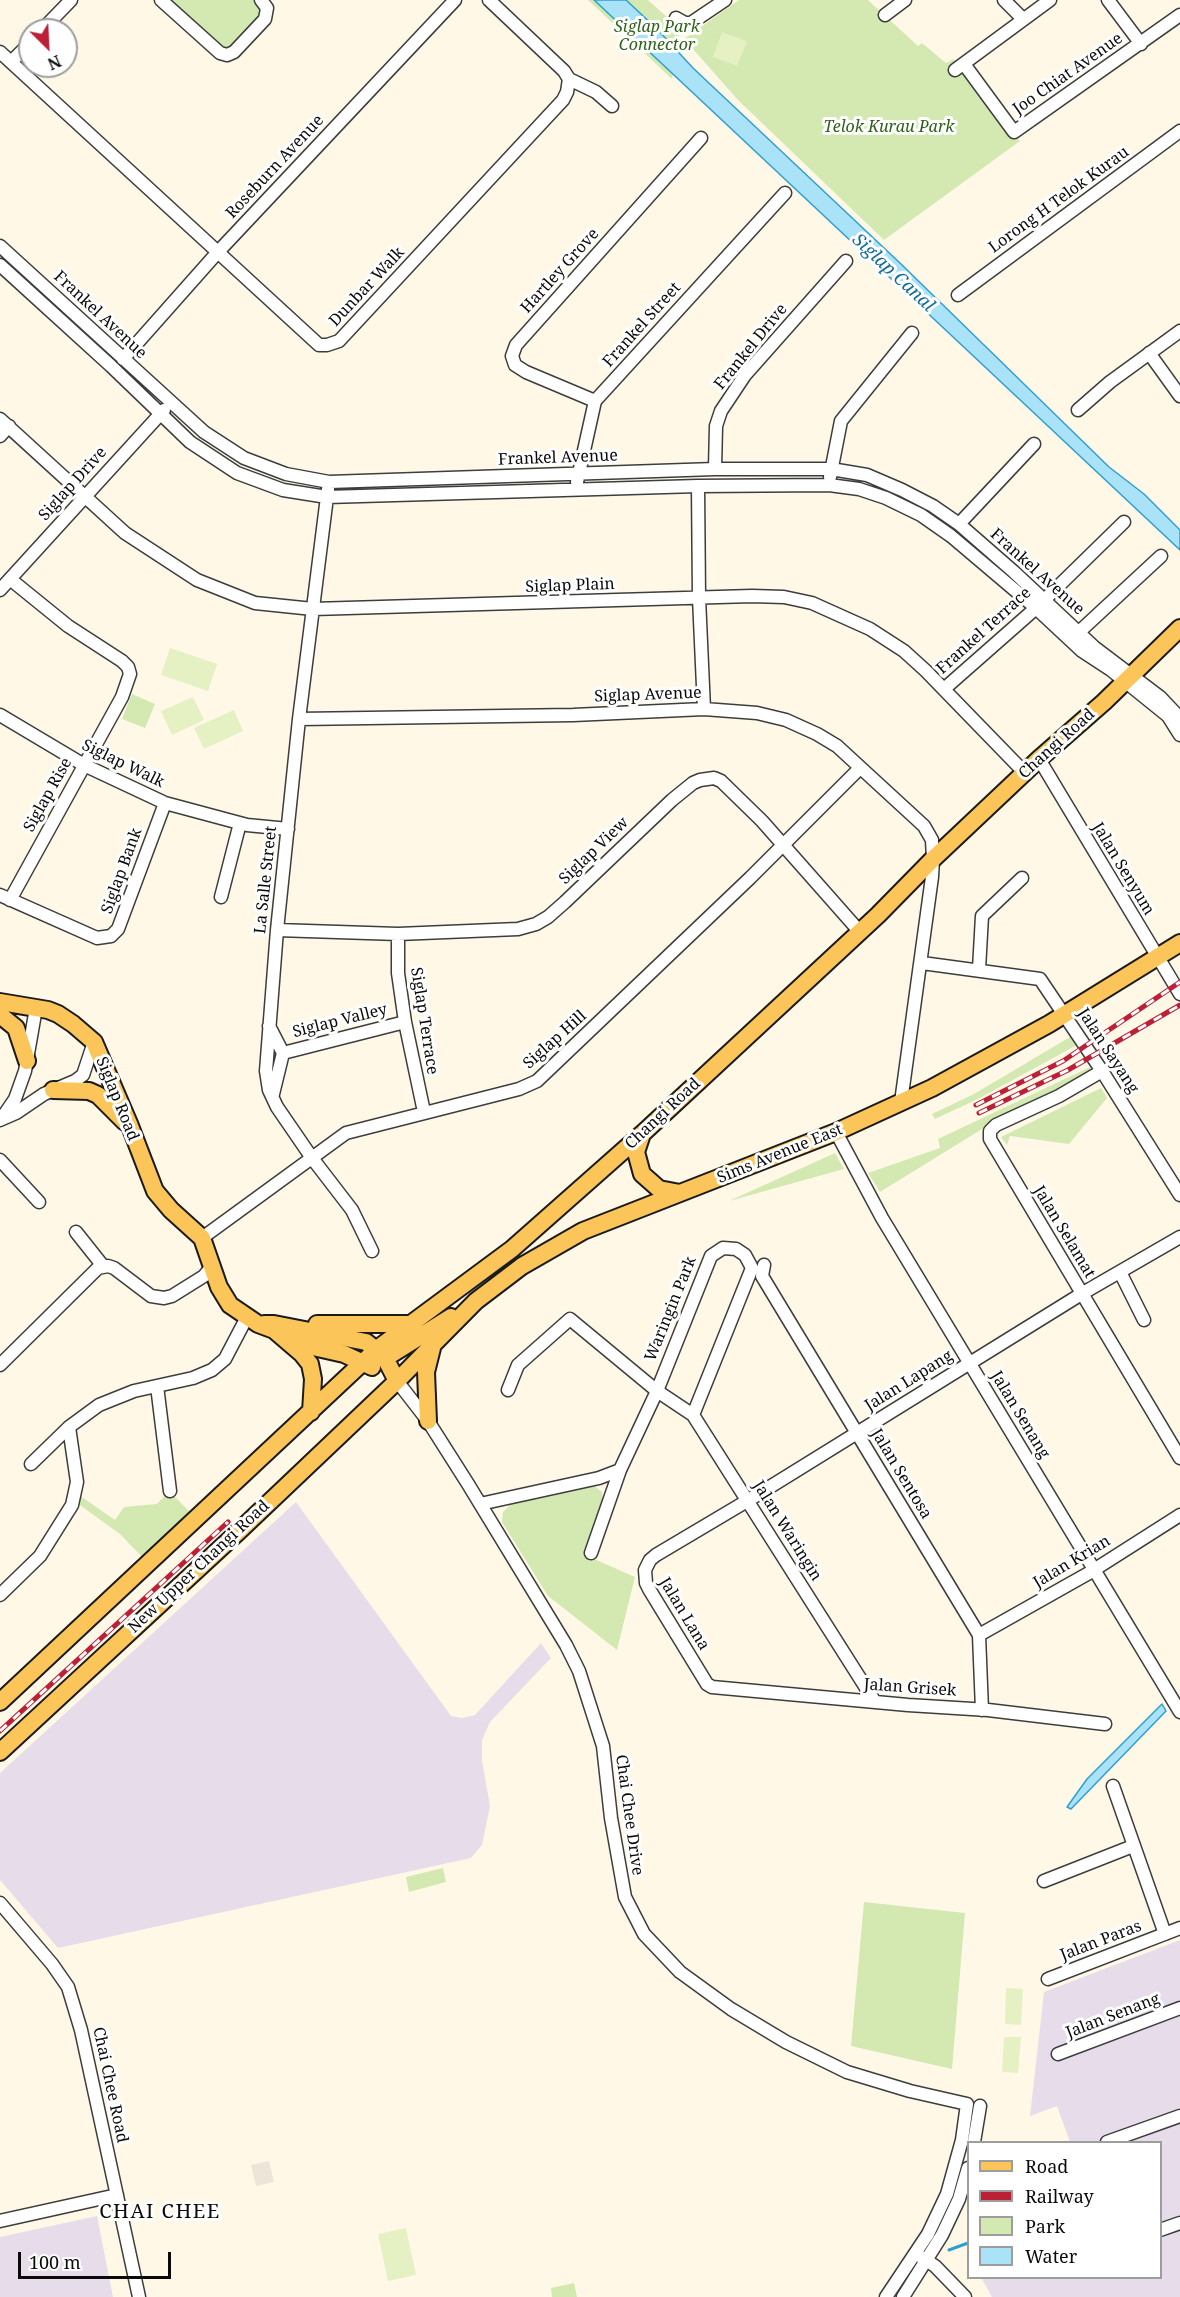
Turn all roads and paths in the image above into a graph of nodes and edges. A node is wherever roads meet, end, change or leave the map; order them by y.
1 (71, 0) edge
2 (161, 0) edge
3 (261, 0) edge
4 (455, 0) edge
5 (489, 0) edge
6 (725, 0) edge
7 (905, 0) edge
8 (1004, 0) edge
9 (1050, 0) edge
10 (1108, 0) edge
11 (885, 15) dead end
12 (1180, 15) edge
13 (54, 18) edge
14 (675, 18) dead end
15 (1023, 19) junction
16 (1141, 44) junction
17 (0, 52) edge
18 (18, 56) edge
19 (11, 63) junction
20 (569, 79) junction
21 (612, 106) dead end
22 (1180, 131) edge
23 (701, 138) dead end
24 (785, 193) dead end
25 (0, 246) edge
26 (217, 253) junction
27 (846, 261) dead end
28 (0, 265) edge
29 (958, 295) dead end
30 (1180, 331) edge
31 (912, 333) dead end
32 (1149, 353) junction
33 (123, 359) junction
34 (1180, 396) edge
35 (595, 401) junction
36 (171, 402) junction
37 (1078, 410) dead end
38 (159, 414) junction
39 (3, 427) edge
40 (1034, 444) dead end
41 (715, 469) junction
42 (831, 469) junction
43 (578, 474) junction
44 (329, 482) junction
45 (829, 485) junction
46 (698, 486) junction
47 (575, 491) junction
48 (84, 496) junction
49 (327, 497) junction
50 (1124, 522) dead end
51 (959, 525) junction
52 (1161, 556) dead end
53 (10, 579) junction
54 (0, 590) edge
55 (699, 598) junction
56 (1040, 605) junction
57 (313, 609) junction
58 (1180, 628) edge
59 (1079, 632) junction
60 (1128, 678) junction
61 (944, 689) junction
62 (704, 709) junction
63 (1180, 718) edge
64 (299, 719) junction
65 (2, 721) edge
66 (1180, 735) edge
67 (1039, 759) junction
68 (84, 765) junction
69 (860, 768) junction
70 (1025, 773) junction
71 (165, 803) junction
72 (240, 823) junction
73 (288, 829) junction
74 (784, 845) junction
75 (933, 859) junction
76 (1022, 878) dead end
77 (5, 897) edge
78 (221, 897) dead end
79 (277, 930) junction
80 (860, 932) junction
81 (398, 934) junction
82 (1180, 943) edge
83 (1158, 958) junction
84 (922, 963) junction
85 (979, 969) junction
86 (1180, 994) edge
87 (0, 1002) edge
88 (36, 1008) junction
89 (1064, 1014) junction
90 (0, 1015) edge
91 (405, 1022) junction
92 (269, 1025) junction
93 (94, 1042) junction
94 (283, 1053) junction
95 (27, 1060) junction
96 (1102, 1071) junction
97 (52, 1090) junction
98 (272, 1098) junction
99 (901, 1102) junction
100 (20, 1103) junction
101 (424, 1112) junction
102 (1, 1119) edge
103 (130, 1126) junction
104 (836, 1132) junction
105 (642, 1134) junction
106 (312, 1158) junction
107 (0, 1160) edge
108 (684, 1193) junction
109 (1180, 1194) edge
110 (39, 1202) dead end
111 (76, 1232) dead end
112 (205, 1236) junction
113 (1180, 1237) edge
114 (372, 1251) dead end
115 (213, 1265) junction
116 (103, 1266) junction
117 (758, 1266) junction
118 (1120, 1272) junction
119 (1083, 1293) junction
120 (476, 1302) junction
121 (1144, 1320) dead end
122 (260, 1322) junction
123 (408, 1324) junction
124 (284, 1340) junction
125 (433, 1344) junction
126 (380, 1353) junction
127 (364, 1362) junction
128 (969, 1363) junction
129 (0, 1365) edge
130 (397, 1381) junction
131 (157, 1386) junction
132 (508, 1390) dead end
133 (657, 1391) junction
134 (311, 1412) junction
135 (693, 1415) junction
136 (428, 1421) junction
137 (69, 1426) junction
138 (856, 1433) junction
139 (1180, 1458) edge
140 (31, 1464) dead end
141 (620, 1470) junction
142 (170, 1491) dead end
143 (748, 1500) junction
144 (480, 1504) junction
145 (1180, 1515) edge
146 (591, 1553) dead end
147 (656, 1555) joint
148 (1093, 1570) junction
149 (0, 1595) edge
150 (979, 1635) junction
151 (712, 1687) joint
152 (0, 1702) edge
153 (875, 1702) junction
154 (982, 1710) junction
155 (1180, 1712) edge
156 (1105, 1724) dead end
157 (0, 1752) edge
158 (1113, 1786) dead end
159 (1133, 1846) junction
160 (1044, 1881) dead end
161 (0, 1903) edge
162 (0, 1911) edge
163 (1180, 1928) edge
164 (1165, 1934) junction
165 (1048, 1979) dead end
166 (1180, 2008) edge
167 (1058, 2054) dead end
168 (972, 2106) junction
169 (1180, 2116) edge
170 (974, 2141) edge
171 (1110, 2141) edge
172 (967, 2173) edge
173 (114, 2195) junction
174 (0, 2221) edge
175 (1180, 2223) edge
176 (1162, 2230) edge
177 (915, 2254) junction
178 (927, 2261) junction
179 (133, 2297) edge
180 (139, 2297) edge
181 (886, 2297) edge
182 (903, 2297) edge
183 (966, 2297) edge

1 - 13 street
2 - 3 street
4 - 26 street, Roseburn Avenue
5 - 20 street
6 - 14 street
7 - 11 street
8 - 15 street
9 - 15 street
10 - 16 street, Joo Chiat Avenue
12 - 16 street, Joo Chiat Avenue
15 - 16 street, Joo Chiat Avenue
17 - 19 street, Dunbar Walk
18 - 19 street
19 - 26 street, Dunbar Walk
20 - 21 street
20 - 26 street, Dunbar Walk
22 - 29 street, Lorong H Telok Kurau
23 - 35 street, Hartley Grove
24 - 35 street, Frankel Street
25 - 33 street, Frankel Avenue
26 - 33 street, Roseburn Avenue
27 - 41 street, Frankel Drive
28 - 38 street, Frankel Avenue
30 - 32 street
31 - 42 street
32 - 34 street
32 - 37 street
33 - 36 street, Frankel Avenue
35 - 43 street, Frankel Street
36 - 38 street, Siglap Drive
36 - 44 street, Frankel Avenue
38 - 48 street, Siglap Drive
38 - 49 street, Frankel Avenue
39 - 48 street, Siglap Plain
40 - 51 street
41 - 42 street, Frankel Avenue
41 - 43 street, Frankel Avenue
42 - 45 street
42 - 51 street, Frankel Avenue
43 - 44 street, Frankel Avenue
43 - 47 street, Frankel Street
44 - 49 street, La Salle Street
45 - 46 street, Frankel Avenue
45 - 56 street, Frankel Avenue
46 - 47 street, Frankel Avenue
46 - 55 street
47 - 49 street, Frankel Avenue
48 - 53 street, Siglap Drive
48 - 57 street, Siglap Plain
49 - 57 street, La Salle Street
50 - 56 street, Frankel Terrace
51 - 56 street, Frankel Avenue
52 - 59 street
53 - 54 street, Siglap Drive
53 - 68 street, Siglap Rise
55 - 57 street, Siglap Plain
55 - 61 street, Siglap Plain
55 - 62 street
56 - 59 street, Frankel Avenue
56 - 60 street, Frankel Avenue
56 - 61 street, Frankel Terrace
57 - 64 street, La Salle Street
58 - 60 main road, Changi Road
59 - 60 street, Frankel Avenue
60 - 63 street
60 - 66 street
60 - 67 main road, Changi Road
61 - 70 street, Siglap Plain
62 - 64 street, Siglap Avenue
62 - 69 street, Siglap Avenue
64 - 73 street, La Salle Street
65 - 68 street, Siglap Walk
67 - 70 main road, Changi Road
67 - 83 street, Jalan Senyum
68 - 71 street, Siglap Walk
68 - 77 street, Siglap Rise
69 - 74 street, Siglap Hill
69 - 75 street, Siglap Avenue
70 - 75 main road, Changi Road
71 - 72 street, Siglap Walk
71 - 77 street, Siglap Bank
72 - 73 street, Siglap Walk
72 - 78 street
73 - 79 street, La Salle Street
74 - 80 street, Siglap View
74 - 81 street, Siglap View
74 - 101 street, Siglap Hill
75 - 80 main road, Changi Road
75 - 84 street
76 - 85 street
79 - 81 street, Siglap View
79 - 92 street, La Salle Street
80 - 105 main road, Changi Road
81 - 91 street, Siglap Terrace
82 - 83 main road, Sims Avenue East
83 - 86 street, Jalan Senyum
83 - 89 main road, Sims Avenue East
84 - 85 street, Jalan Sayang
84 - 99 street
85 - 89 street, Jalan Sayang
87 - 88 main road, Siglap Road
88 - 93 main road, Siglap Road
88 - 95 street
89 - 96 street, Jalan Sayang
89 - 99 main road, Sims Avenue East
90 - 95 main road
91 - 94 street, Siglap Valley
91 - 101 street, Siglap Terrace
92 - 94 street
92 - 98 street, La Salle Street
93 - 97 street
93 - 103 main road, Siglap Road
94 - 98 street
95 - 100 street
96 - 109 street, Jalan Sayang
96 - 119 street, Jalan Selamat
97 - 100 street
97 - 103 main road
98 - 106 street, La Salle Street
99 - 104 main road, Sims Avenue East
100 - 102 street
101 - 106 street, Siglap Hill
103 - 112 main road, Siglap Road
104 - 108 main road, Sims Avenue East
104 - 128 street, Jalan Senang
105 - 108 main road
105 - 123 main road, Changi Road
106 - 112 street, Siglap Hill
106 - 114 street, La Salle Street
107 - 110 street
108 - 120 main road, Sims Avenue East
111 - 116 street
112 - 115 main road, Siglap Road
113 - 118 street, Jalan Lapang
115 - 116 street
115 - 122 main road, Siglap Road
116 - 129 street
117 - 133 street, Waringin Park
117 - 135 street
117 - 138 street, Jalan Sentosa
118 - 119 street, Jalan Lapang
118 - 121 street
119 - 128 street, Jalan Lapang
119 - 139 street, Jalan Selamat
120 - 125 main road, Sims Avenue East
120 - 126 main road
122 - 123 main road
122 - 124 main road, Siglap Road
122 - 126 main road
122 - 131 street
123 - 126 main road, Changi Road
124 - 127 main road, Siglap Road
124 - 134 main road
125 - 130 main road, Sims Avenue East
125 - 136 main road
126 - 127 main road
126 - 130 main road
127 - 130 main road, Siglap Road
127 - 134 main road
128 - 138 street, Jalan Lapang
128 - 148 street, Jalan Senang
130 - 136 street, Chai Chee Drive
130 - 157 main road, New Upper Changi Road
131 - 137 street
131 - 142 street
132 - 133 street, Jalan Waringin
133 - 135 street, Jalan Waringin
133 - 141 street, Waringin Park
134 - 152 main road
135 - 143 street, Jalan Waringin
136 - 144 street, Chai Chee Drive
137 - 140 street
137 - 149 street
138 - 143 street, Jalan Lapang
138 - 150 street, Jalan Sentosa
141 - 144 street
141 - 146 street, Waringin Park
143 - 147 street, Jalan Lapang
143 - 153 street, Jalan Waringin
144 - 168 street, Chai Chee Drive
145 - 148 street, Jalan Krian
147 - 151 street, Jalan Lana
148 - 150 street, Jalan Krian
148 - 155 street, Jalan Senang
150 - 154 street, Jalan Sentosa
151 - 153 street, Jalan Grisek
153 - 154 street, Jalan Grisek
154 - 156 street, Jalan Grisek
158 - 159 street, Jalan Paras
159 - 160 street
159 - 164 street, Jalan Paras
161 - 173 street, Chai Chee Road
162 - 173 street, Chai Chee Road
163 - 164 street, Jalan Paras
164 - 165 street, Jalan Paras
166 - 167 street, Jalan Senang
168 - 170 street
168 - 177 street
169 - 171 street
172 - 178 street
173 - 174 street
173 - 179 street, Chai Chee Road
173 - 180 street, Chai Chee Road
175 - 176 street
177 - 178 street
177 - 181 street
178 - 182 street
178 - 183 street

